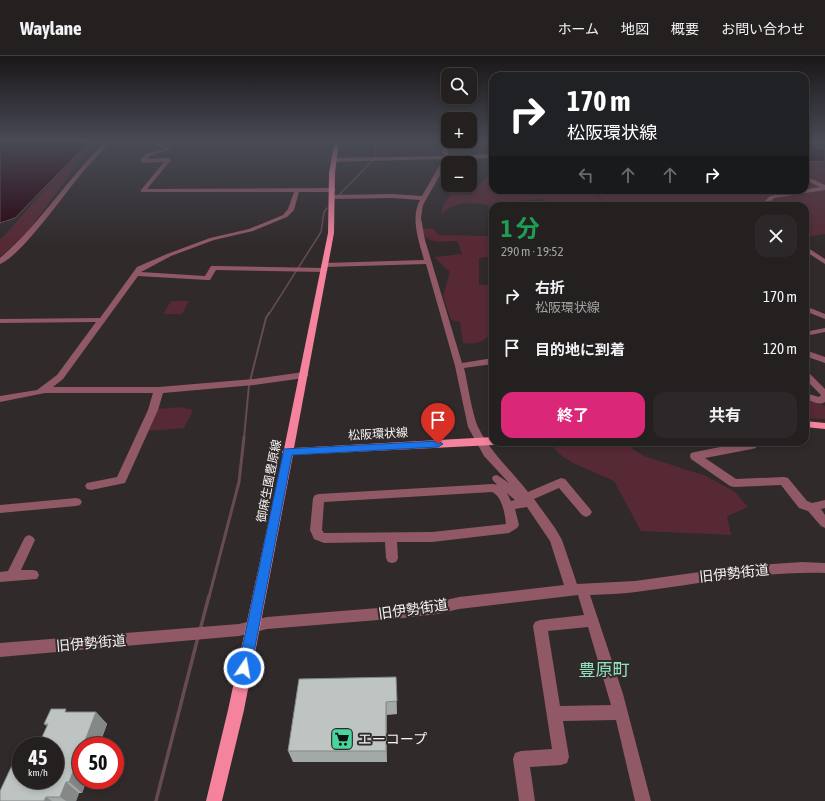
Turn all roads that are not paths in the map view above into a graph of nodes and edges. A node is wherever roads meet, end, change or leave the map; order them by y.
1 (76, 176) edge
2 (155, 176) edge
3 (333, 176) edge
4 (436, 176) edge
5 (809, 180) edge
6 (825, 188) edge
7 (297, 190) junction
8 (809, 191) edge
9 (332, 193) junction
10 (790, 194) edge
11 (424, 198) junction
12 (767, 202) edge
13 (234, 234) junction
14 (250, 239) dead end
15 (809, 251) edge
16 (0, 262) edge
17 (429, 262) junction
18 (825, 262) edge
19 (324, 268) junction
20 (135, 274) junction
21 (809, 310) edge
22 (825, 317) edge
23 (103, 320) junction
24 (0, 321) edge
25 (825, 330) edge
26 (809, 333) edge
27 (809, 355) edge
28 (825, 360) edge
29 (489, 362) edge
30 (458, 366) junction
31 (304, 375) junction
32 (809, 378) edge
33 (45, 390) junction
34 (159, 390) junction
35 (825, 395) edge
36 (809, 397) edge
37 (0, 399) edge
38 (809, 424) edge
39 (825, 426) edge
40 (487, 441) edge
41 (747, 446) edge
42 (288, 452) junction
43 (497, 479) dead end
44 (90, 486) dead end
45 (527, 501) junction
46 (76, 502) dead end
47 (825, 504) edge
48 (508, 506) junction
49 (812, 507) junction
50 (0, 509) edge
51 (586, 512) dead end
52 (825, 522) edge
53 (391, 537) junction
54 (29, 540) dead end
55 (392, 558) dead end
56 (825, 568) edge
57 (33, 575) dead end
58 (6, 577) edge
59 (577, 589) junction
60 (593, 620) junction
61 (253, 626) junction
62 (0, 650) edge
63 (621, 712) junction
64 (554, 714) junction
65 (214, 801) edge
66 (527, 801) edge
67 (643, 801) edge

1 - 16 street
2 - 7 street
3 - 9 main road, 御麻生園豊原線
4 - 11 street
5 - 6 street
6 - 8 street
7 - 9 street
7 - 13 street
9 - 11 street
9 - 19 main road, 御麻生園豊原線
10 - 12 street
11 - 17 street
13 - 14 street
13 - 20 street
15 - 18 street
17 - 19 street
17 - 30 street
19 - 20 street
19 - 31 main road, 御麻生園豊原線
20 - 23 street
21 - 22 street
23 - 24 street
23 - 33 street
25 - 26 street
27 - 28 street
29 - 30 street
30 - 40 street
31 - 34 street
31 - 42 main road, 御麻生園豊原線
32 - 35 street
33 - 34 street
33 - 37 street
34 - 44 street
35 - 36 street
38 - 39 main road
40 - 42 main road, 松阪環状線
40 - 45 street
41 - 49 street
42 - 61 main road, 御麻生園豊原線
43 - 45 street
45 - 48 street
45 - 51 street
45 - 59 street
46 - 50 street
47 - 49 street
48 - 53 street
48 - 53 street
49 - 52 street
53 - 55 street
54 - 58 street
56 - 59 street, 旧伊勢街道
57 - 58 street
59 - 60 street
59 - 61 street, 旧伊勢街道
60 - 63 street
60 - 64 street
61 - 62 street, 旧伊勢街道
61 - 65 main road, 御麻生園豊原線
63 - 64 street
63 - 67 street
64 - 66 street

